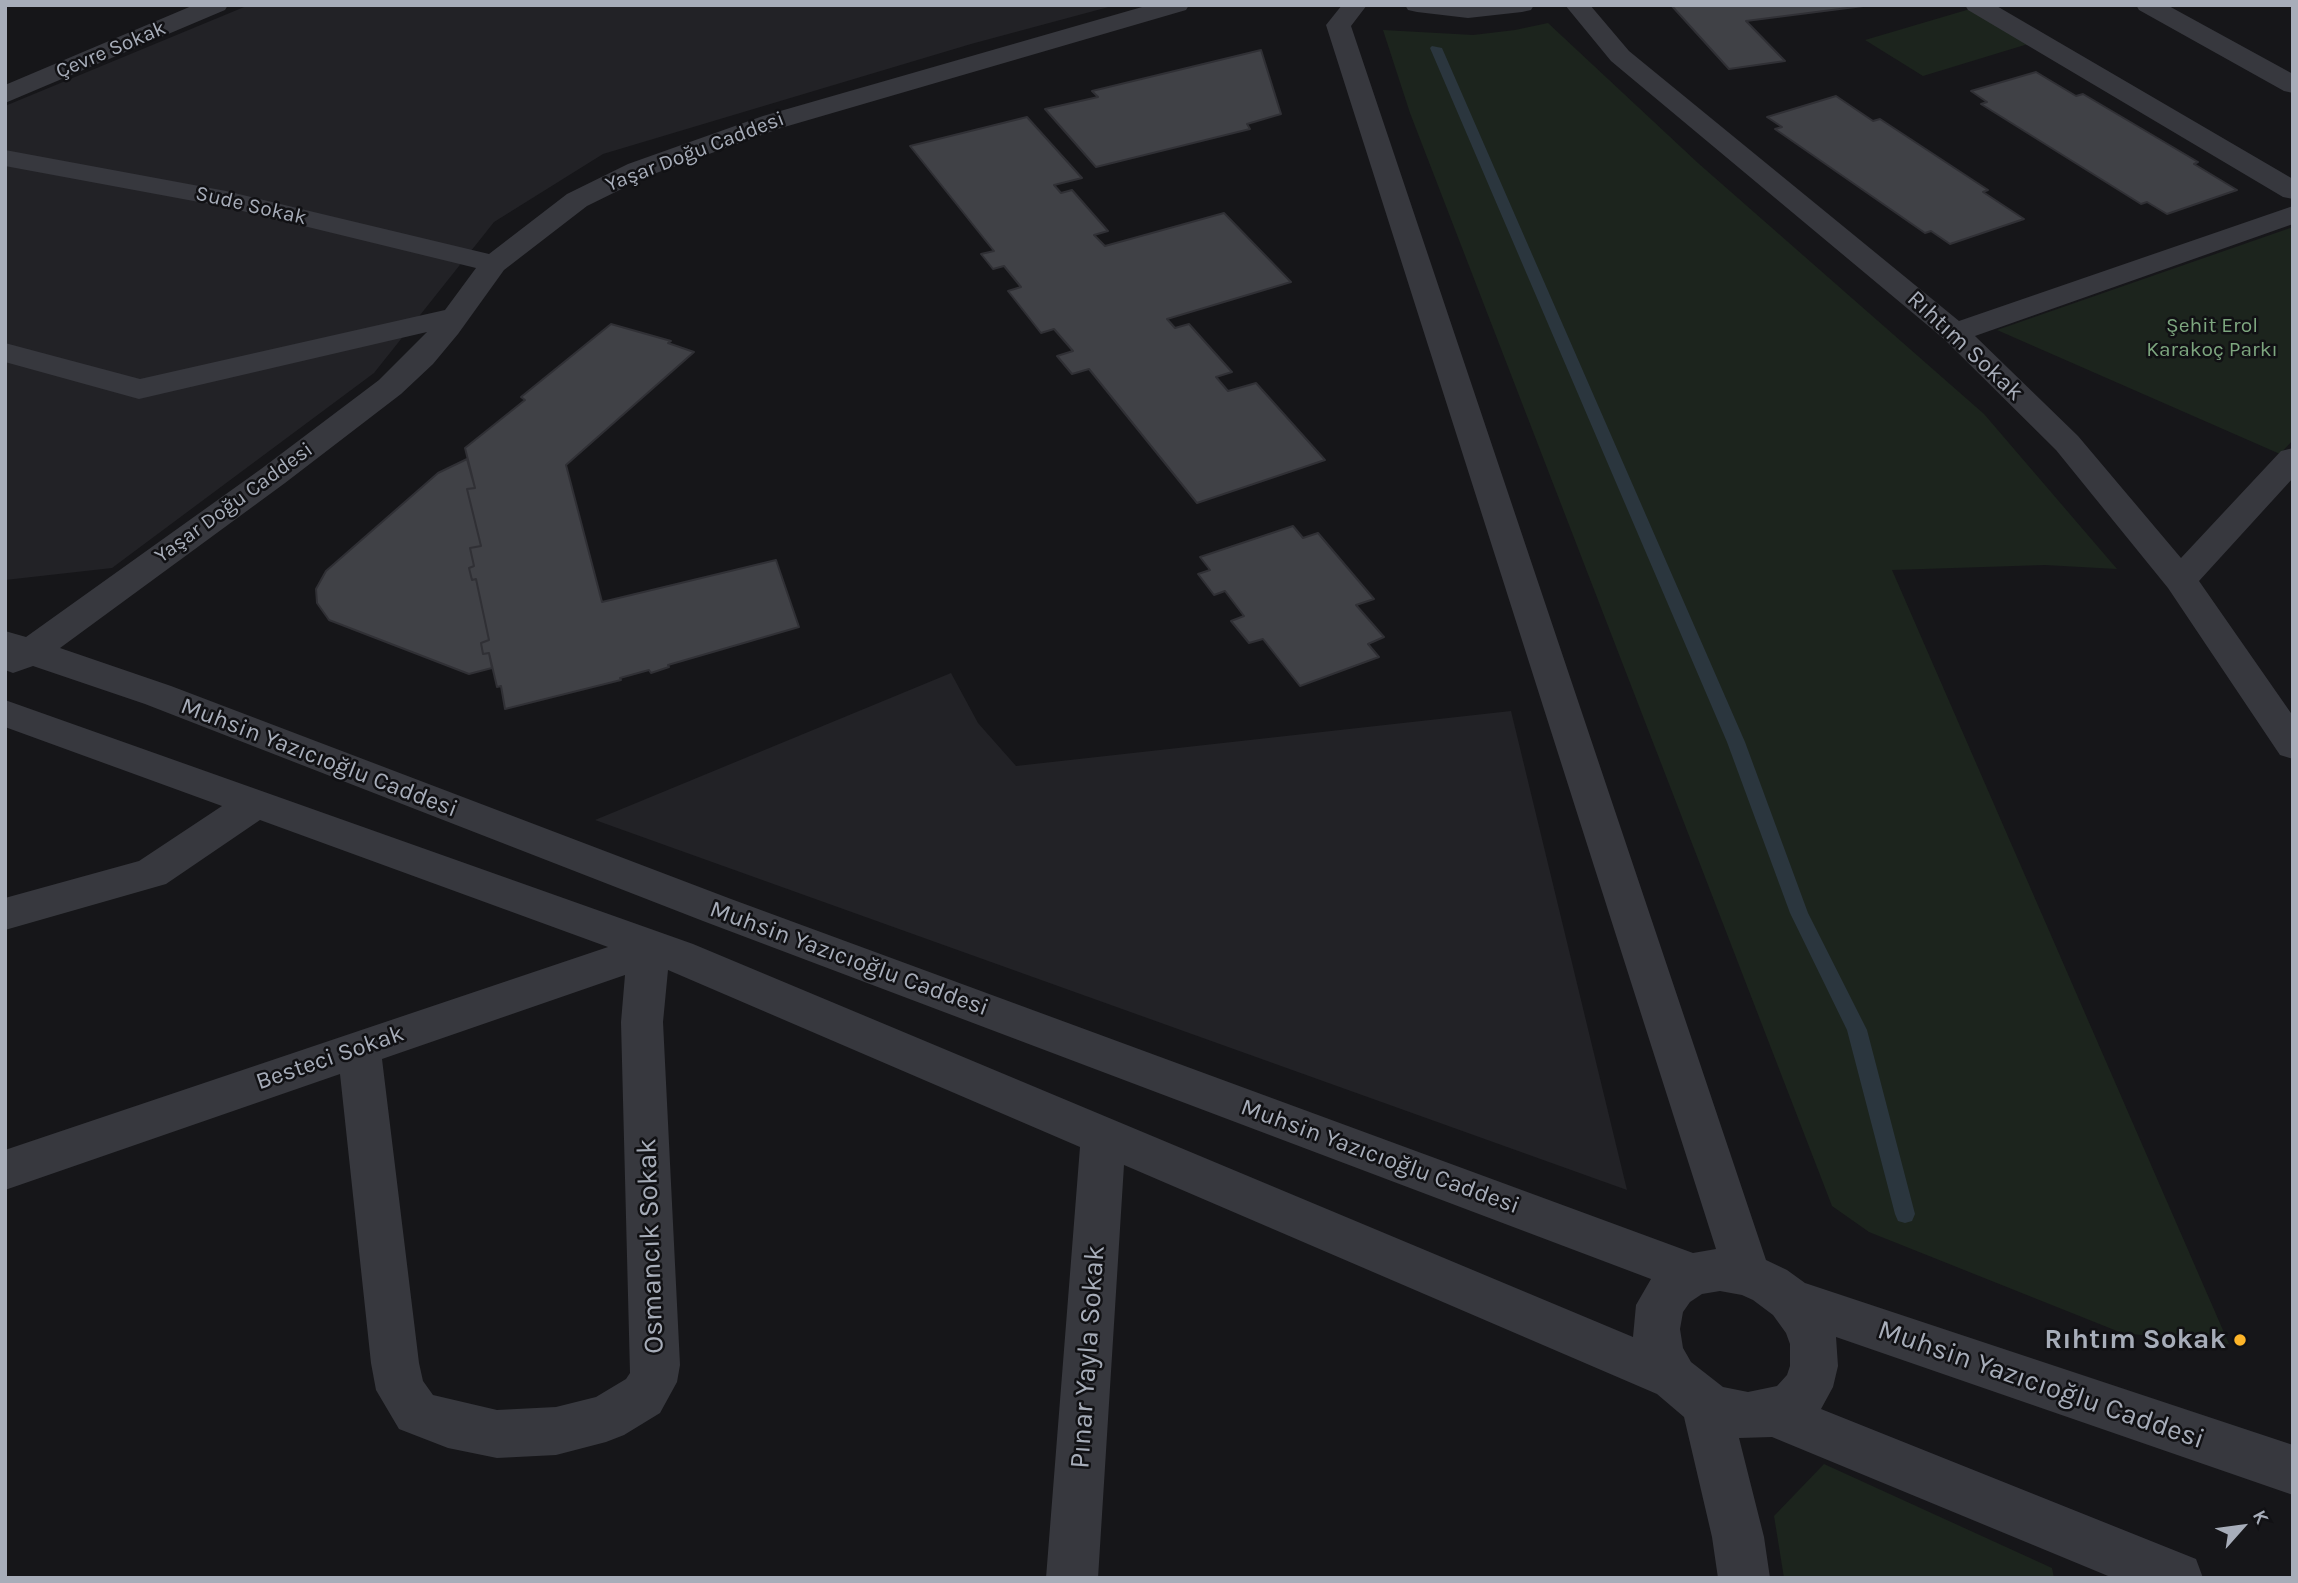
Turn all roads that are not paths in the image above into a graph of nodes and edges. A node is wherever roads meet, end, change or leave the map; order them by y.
1 (216, 5) edge
2 (1177, 5) edge
3 (1355, 5) edge
4 (1418, 5) edge
5 (1522, 5) edge
6 (1577, 5) edge
7 (1977, 5) edge
8 (2148, 5) edge
9 (2293, 85) edge
10 (5, 95) edge
11 (5, 158) edge
12 (2293, 191) edge
13 (2293, 214) edge
14 (494, 264) junction
15 (454, 317) junction
16 (1955, 333) junction
17 (5, 352) edge
18 (2293, 458) edge
19 (2180, 580) junction
20 (14, 653) edge
21 (5, 713) edge
22 (2293, 745) edge
23 (256, 803) junction
24 (5, 914) edge
25 (655, 948) junction
26 (359, 1048) junction
27 (1103, 1136) junction
28 (5, 1170) edge
29 (1693, 1274) junction
30 (1746, 1274) junction
31 (1790, 1300) junction
32 (1725, 1403) junction
33 (2293, 1469) edge
34 (1741, 1557) edge
35 (1072, 1578) edge
36 (2177, 1578) edge

1 - 10 street, Çevre Sokak
2 - 14 street, Yaşar Doğu Caddesi
3 - 30 street
4 - 5 street
6 - 16 street, Rıhtım Sokak
7 - 12 street
8 - 9 street
11 - 14 street, Sude Sokak
13 - 16 street
14 - 15 street, Yaşar Doğu Caddesi
15 - 17 street
15 - 20 street, Yaşar Doğu Caddesi
16 - 19 street, Rıhtım Sokak
18 - 19 street
19 - 22 street, Rıhtım Sokak
20 - 29 street, Muhsin Yazıcıoğlu Caddesi
21 - 23 street
23 - 24 street
23 - 25 street
25 - 26 street, Besteci Sokak
25 - 26 street, Osmancık Sokak
25 - 27 street
26 - 28 street, Besteci Sokak
27 - 32 street
27 - 35 street, Pınar Yayla Sokak
29 - 30 street
29 - 32 street
30 - 31 street
31 - 32 street
31 - 33 street, Muhsin Yazıcıoğlu Caddesi
32 - 34 street
32 - 36 street

